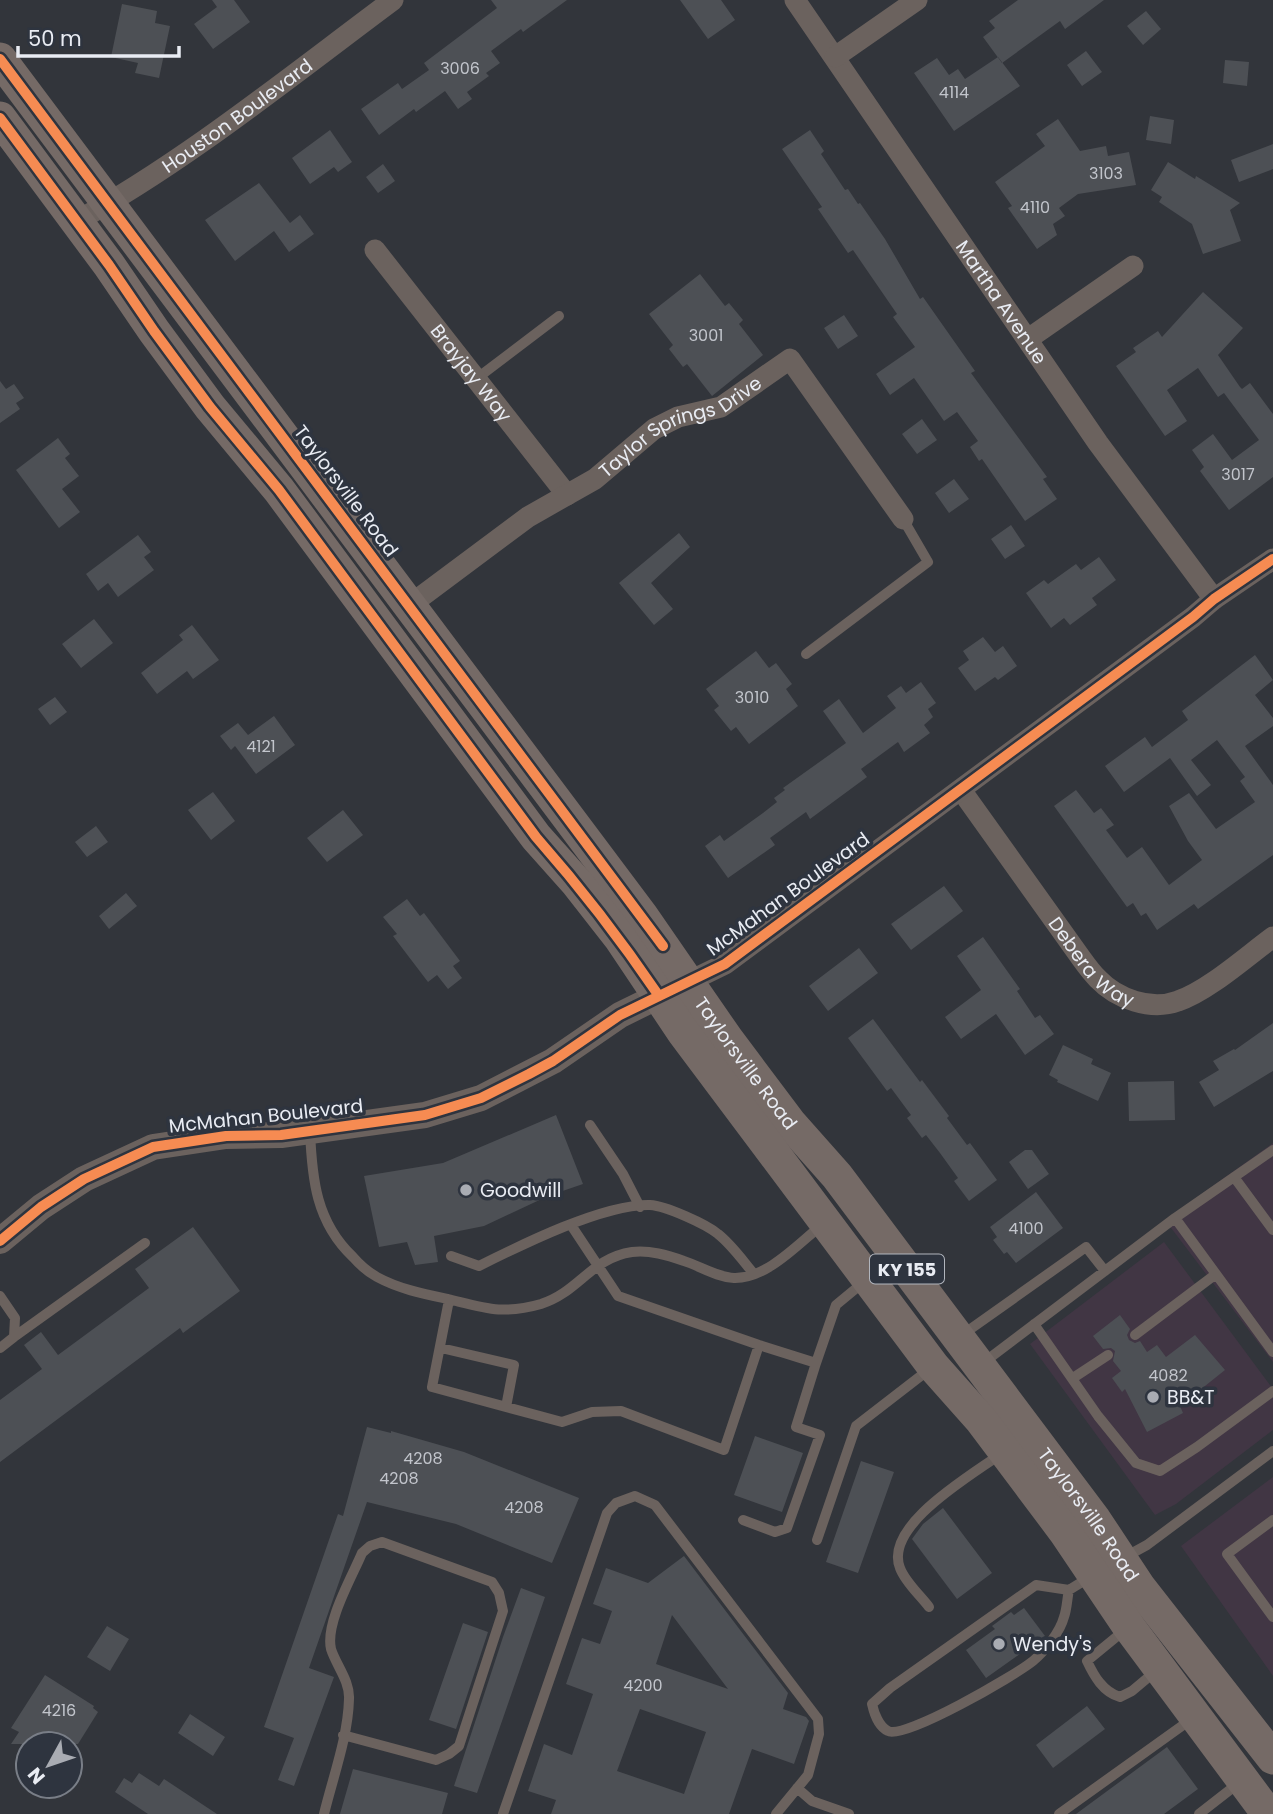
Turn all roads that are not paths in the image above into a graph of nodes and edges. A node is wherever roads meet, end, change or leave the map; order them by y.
1 (394, 0) edge
2 (795, 0) edge
3 (917, 0) edge
4 (835, 57) junction
5 (0, 59) edge
6 (0, 118) edge
7 (109, 203) junction
8 (75, 222) junction
9 (375, 250) dead end
10 (1133, 266) dead end
11 (559, 316) dead end
12 (1028, 339) junction
13 (476, 379) junction
14 (567, 495) junction
15 (903, 519) joint
16 (1273, 559) edge
17 (1214, 600) junction
18 (410, 605) junction
19 (806, 654) dead end
20 (961, 790) junction
21 (1273, 937) edge
22 (688, 982) junction
23 (659, 996) junction
24 (590, 1125) dead end
25 (310, 1131) junction
26 (1273, 1150) edge
27 (1234, 1177) junction
28 (640, 1207) junction
29 (1175, 1218) junction
30 (826, 1222) junction
31 (572, 1225) junction
32 (1273, 1230) edge
33 (0, 1241) edge
34 (145, 1243) dead end
35 (451, 1256) dead end
36 (597, 1264) junction
37 (1105, 1271) junction
38 (754, 1274) junction
39 (1216, 1274) junction
40 (868, 1279) junction
41 (0, 1296) edge
42 (449, 1300) junction
43 (1034, 1324) junction
44 (1135, 1335) dead end
45 (14, 1337) junction
46 (958, 1338) junction
47 (759, 1345) junction
48 (0, 1348) edge
49 (441, 1348) junction
50 (1273, 1352) edge
51 (1108, 1355) dead end
52 (816, 1363) junction
53 (933, 1366) junction
54 (979, 1366) junction
55 (1073, 1378) junction
56 (1273, 1391) edge
57 (506, 1407) junction
58 (1273, 1451) edge
59 (1004, 1452) junction
60 (743, 1520) dead end
61 (1273, 1520) edge
62 (817, 1540) dead end
63 (1100, 1572) junction
64 (929, 1607) dead end
65 (1273, 1617) edge
66 (1129, 1627) junction
67 (1160, 1668) junction
68 (1196, 1716) junction
69 (343, 1735) junction
70 (1273, 1758) edge
71 (1243, 1780) junction
72 (797, 1788) junction
73 (324, 1814) edge
74 (503, 1814) edge
75 (776, 1814) edge
76 (849, 1814) edge
77 (1059, 1814) edge
78 (1199, 1814) edge
79 (1268, 1814) edge

1 - 7 street, Houston Boulevard
2 - 4 street, Martha Avenue
3 - 4 street
4 - 12 street, Martha Avenue
5 - 7 main road, Taylorsville Road / KY 155
6 - 8 main road, Taylorsville Road / KY 155
7 - 8 street, Houston Boulevard
7 - 18 main road, Taylorsville Road / KY 155
8 - 23 main road, Taylorsville Road / KY 155
9 - 13 street, Brayjay Way
10 - 12 street
11 - 13 lane
12 - 17 street, Martha Avenue
13 - 14 street, Brayjay Way
14 - 15 street, Taylor Springs Drive
14 - 18 street, Taylor Springs Drive
15 - 19 lane
16 - 17 street, McMahan Boulevard
17 - 20 street, McMahan Boulevard
18 - 22 main road, Taylorsville Road / KY 155
20 - 21 street, Debera Way
20 - 22 street, McMahan Boulevard
22 - 23 street, McMahan Boulevard
22 - 46 main road, Taylorsville Road / KY 155
23 - 25 street, McMahan Boulevard
23 - 30 main road, Taylorsville Road / KY 155
24 - 28 lane
25 - 33 street, McMahan Boulevard
25 - 42 lane
26 - 27 lane
27 - 29 lane
27 - 32 lane
28 - 31 lane
28 - 38 lane
29 - 37 lane
29 - 39 lane
30 - 38 lane
30 - 40 main road, Taylorsville Road / KY 155
31 - 35 lane
31 - 36 lane
34 - 45 lane
36 - 38 lane
36 - 42 lane
36 - 47 lane
37 - 43 lane
37 - 46 lane
39 - 44 lane
39 - 50 lane
40 - 52 lane
40 - 53 main road, Taylorsville Road / KY 155
41 - 45 lane
42 - 49 lane
43 - 54 lane
43 - 55 lane
45 - 48 lane
46 - 54 main road, Taylorsville Road / KY 155
47 - 52 lane
47 - 57 lane
49 - 57 lane
49 - 57 lane
51 - 55 lane
52 - 60 lane
53 - 59 main road, Taylorsville Road / KY 155
53 - 62 lane
54 - 63 main road, Taylorsville Road / KY 155
55 - 56 lane
58 - 63 lane
59 - 63 main road, Taylorsville Road / KY 155
59 - 64 lane
61 - 65 lane
63 - 63 lane
63 - 66 main road, Taylorsville Road / KY 155
63 - 70 main road, Taylorsville Road / KY 155
66 - 67 main road, Taylorsville Road / KY 155
66 - 67 lane
67 - 68 main road, Taylorsville Road / KY 155
68 - 71 main road, Taylorsville Road / KY 155
68 - 77 lane
69 - 69 lane
69 - 73 lane
71 - 78 lane
71 - 79 main road, Taylorsville Road / KY 155
72 - 74 lane
72 - 75 lane
72 - 76 lane

